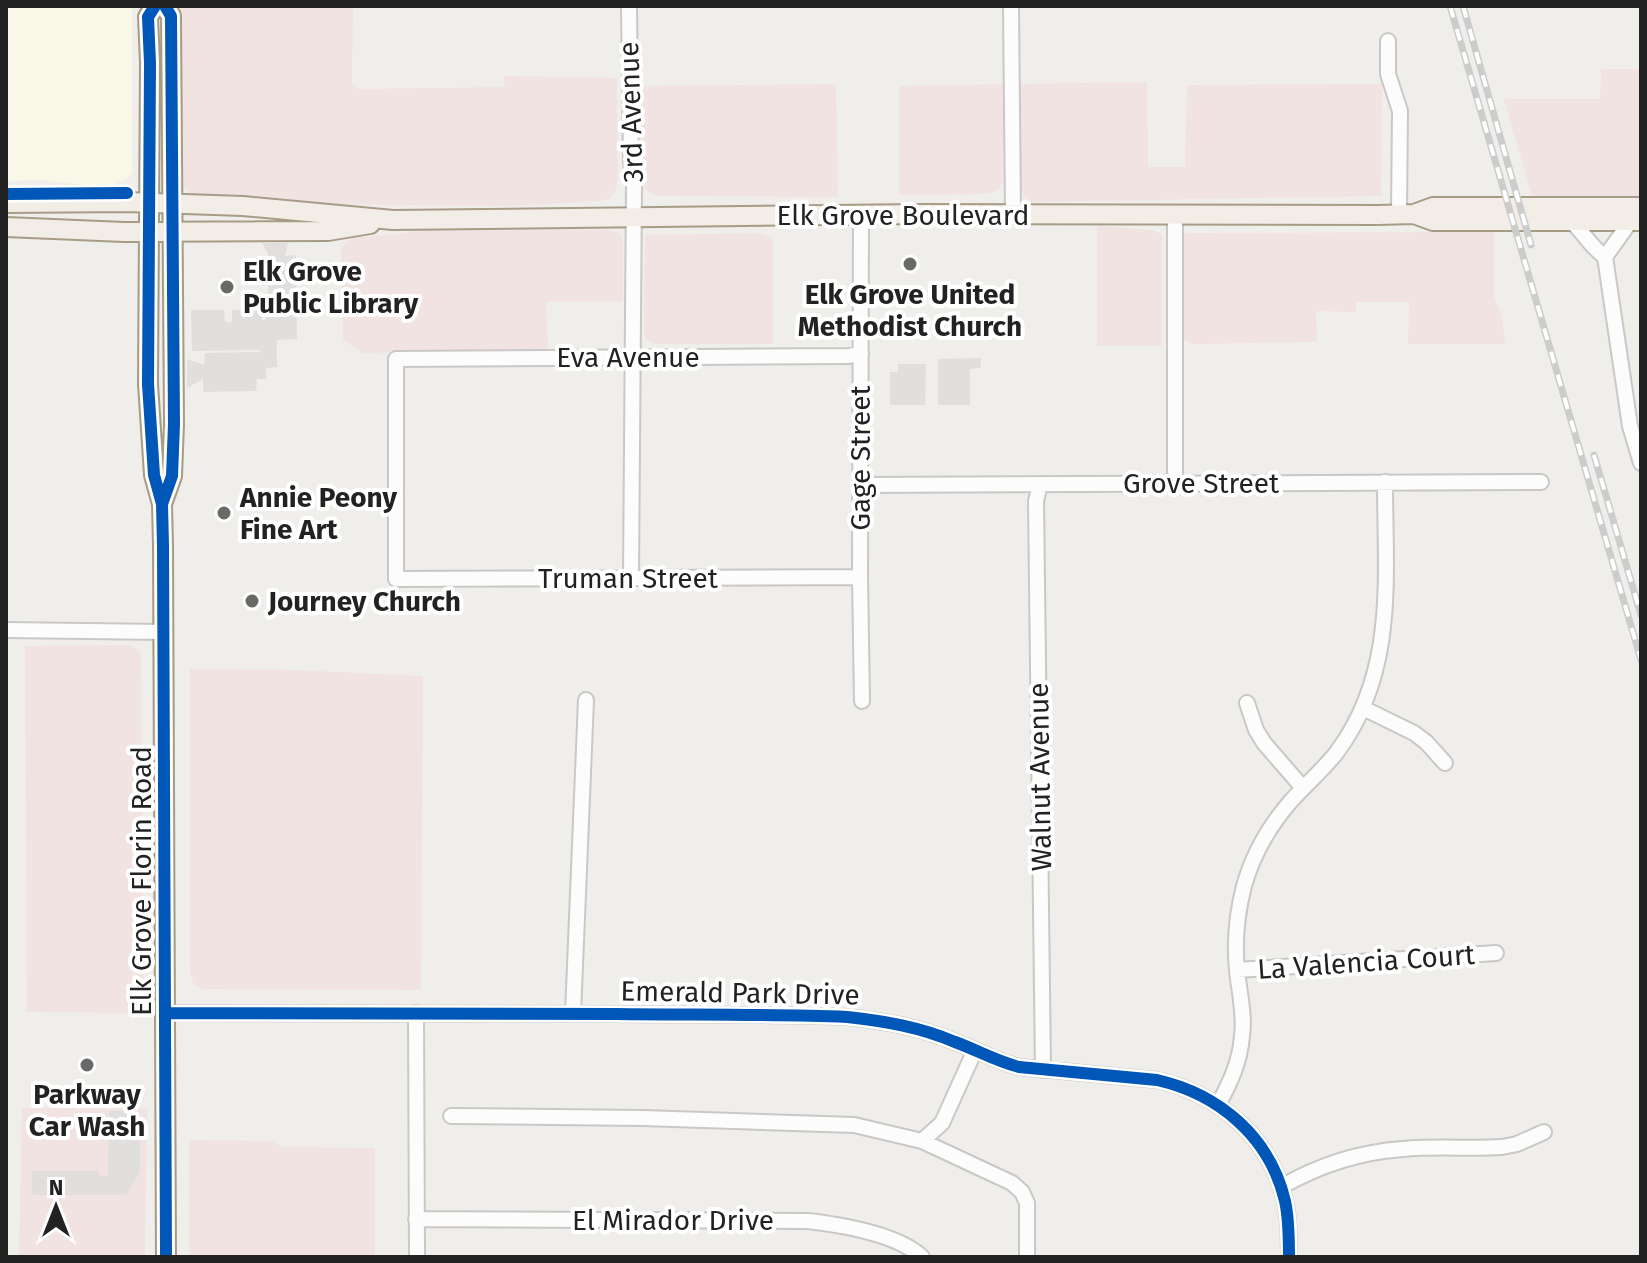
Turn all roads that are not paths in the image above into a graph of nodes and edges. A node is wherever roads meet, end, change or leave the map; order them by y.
1 (155, 6) edge
2 (165, 6) edge
3 (629, 6) edge
4 (1011, 6) edge
5 (1388, 41) dead end
6 (6, 203) edge
7 (148, 203) junction
8 (171, 204) junction
9 (1602, 207) junction
10 (1013, 214) junction
11 (1175, 214) junction
12 (1406, 214) junction
13 (861, 215) junction
14 (1637, 217) edge
15 (634, 218) junction
16 (393, 220) junction
17 (1568, 221) junction
18 (6, 227) edge
19 (148, 232) junction
20 (172, 232) junction
21 (1605, 257) junction
22 (861, 353) junction
23 (633, 357) junction
24 (1641, 463) edge
25 (1385, 482) junction
26 (1541, 482) dead end
27 (1175, 483) junction
28 (1040, 484) junction
29 (860, 485) junction
30 (162, 504) junction
31 (860, 577) junction
32 (631, 578) junction
33 (396, 579) joint
34 (6, 630) edge
35 (165, 632) junction
36 (586, 700) dead end
37 (862, 701) dead end
38 (1247, 703) dead end
39 (1363, 708) junction
40 (1445, 763) dead end
41 (1303, 788) junction
42 (1496, 953) dead end
43 (1237, 970) junction
44 (166, 1013) junction
45 (416, 1013) junction
46 (573, 1014) junction
47 (975, 1050) junction
48 (1043, 1070) junction
49 (1218, 1105) junction
50 (451, 1116) dead end
51 (1544, 1132) dead end
52 (922, 1141) junction
53 (1281, 1187) junction
54 (416, 1219) junction
55 (166, 1257) edge
56 (417, 1257) edge
57 (922, 1257) edge
58 (1027, 1257) edge
59 (1289, 1257) edge

1 - 7 main road, Elk Grove Florin Road
2 - 8 main road, Elk Grove Florin Road
3 - 15 street, 3rd Avenue
4 - 10 street
5 - 12 street
6 - 7 main road, Elk Grove Boulevard
7 - 8 main road, Elk Grove Boulevard
7 - 19 main road, Elk Grove Florin Road
8 - 16 main road, Elk Grove Boulevard
8 - 20 main road, Elk Grove Florin Road
9 - 12 main road, Elk Grove Boulevard
9 - 14 main road, Elk Grove Boulevard
9 - 17 main road
10 - 11 main road, Elk Grove Boulevard
10 - 13 main road, Elk Grove Boulevard
11 - 12 main road, Elk Grove Boulevard
11 - 27 street
12 - 17 main road, Elk Grove Boulevard
13 - 15 main road, Elk Grove Boulevard
13 - 22 street, Gage Street
14 - 17 main road, Elk Grove Boulevard
14 - 21 street
15 - 16 main road, Elk Grove Boulevard
15 - 23 street, 3rd Avenue
16 - 20 main road, Elk Grove Boulevard
17 - 21 street
18 - 19 main road, Elk Grove Boulevard
19 - 20 main road, Elk Grove Boulevard
19 - 30 main road, Elk Grove Florin Road
20 - 30 main road, Elk Grove Florin Road
21 - 24 street
22 - 23 street, Eva Avenue
22 - 29 street, Gage Street
23 - 32 street, 3rd Avenue
23 - 33 street, Eva Avenue
25 - 26 street, Grove Street
25 - 27 street, Grove Street
25 - 39 street
27 - 28 street, Grove Street
28 - 29 street, Grove Street
28 - 48 street, Walnut Avenue
29 - 31 street, Gage Street
30 - 35 main road, Elk Grove Florin Road
31 - 32 street, Truman Street
31 - 37 street, Gage Street
32 - 33 street, Truman Street
34 - 35 street
35 - 44 main road, Elk Grove Florin Road
36 - 46 street
38 - 41 street
39 - 40 street
39 - 41 street
41 - 43 street
42 - 43 street, La Valencia Court
43 - 49 street
44 - 45 street, Emerald Park Drive
44 - 55 main road, Elk Grove Florin Road
45 - 46 street, Emerald Park Drive
45 - 54 street
46 - 47 street, Emerald Park Drive
47 - 48 street, Emerald Park Drive
47 - 52 street
48 - 49 street, Emerald Park Drive
49 - 53 street, Emerald Park Drive
50 - 52 street
51 - 53 street
52 - 58 street
53 - 59 street, Emerald Park Drive
54 - 56 street
54 - 57 street, El Mirador Drive

